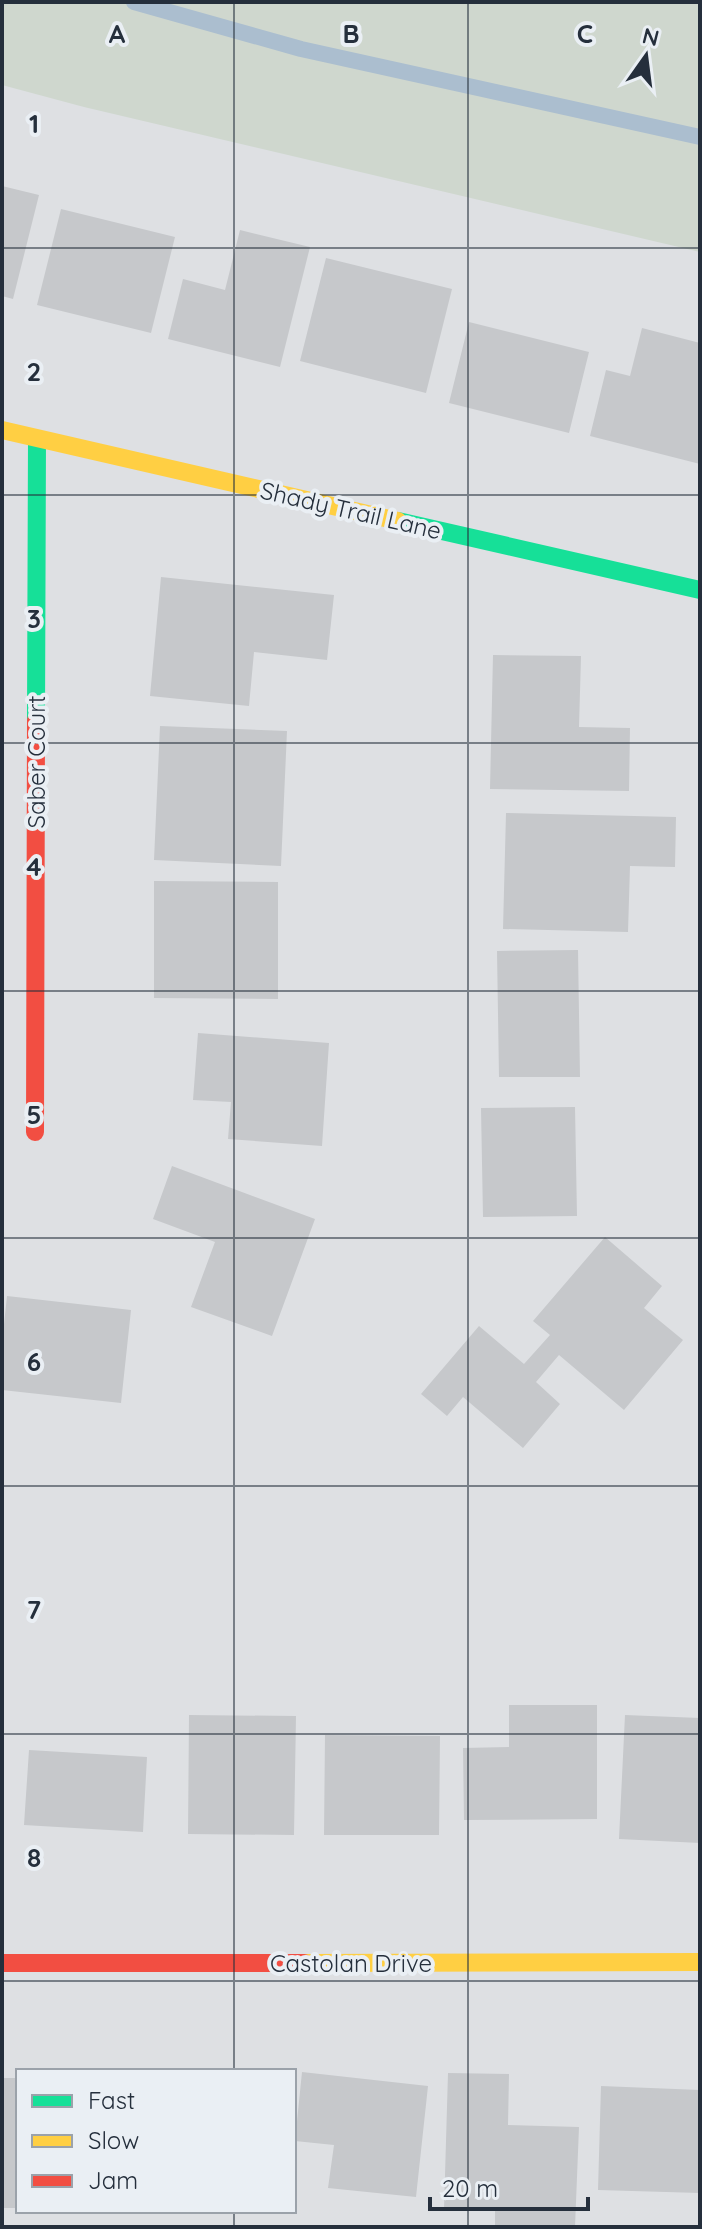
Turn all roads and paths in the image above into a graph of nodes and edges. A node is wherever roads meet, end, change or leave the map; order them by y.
1 (2, 430) edge
2 (37, 439) junction
3 (700, 590) edge
4 (35, 1132) dead end
5 (700, 1962) edge
6 (2, 1963) edge

1 - 2 street, Shady Trail Lane
2 - 3 street, Shady Trail Lane
2 - 4 street, Saber Court
5 - 6 street, Castolan Drive

